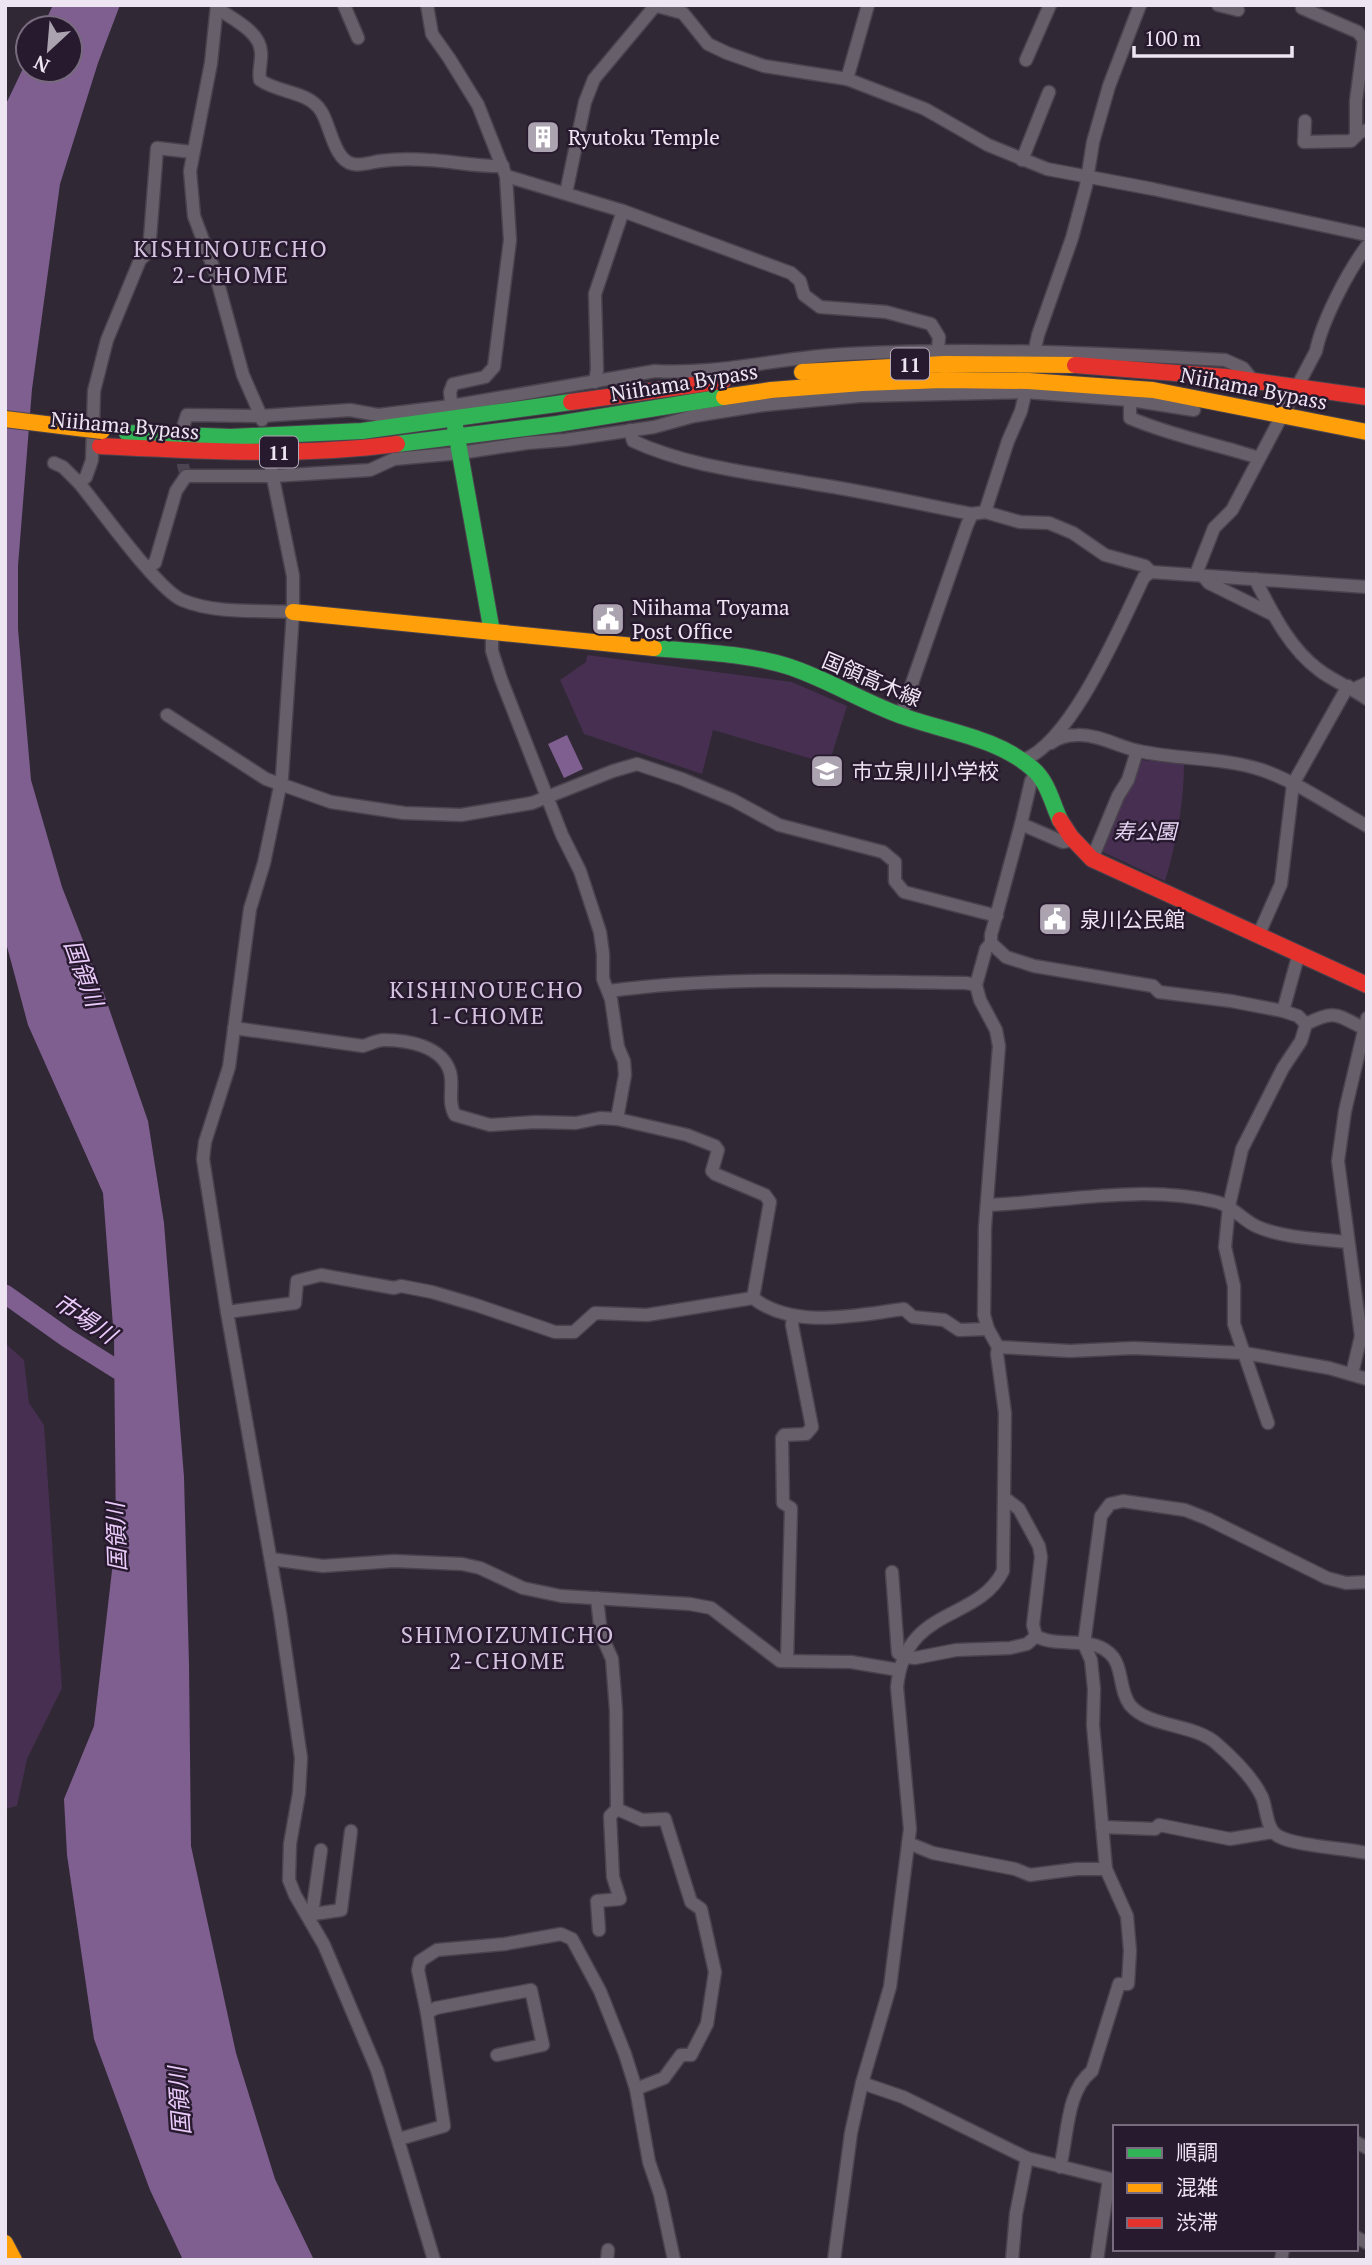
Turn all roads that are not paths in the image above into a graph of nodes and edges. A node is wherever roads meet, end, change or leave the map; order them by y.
1 (344, 5) edge
2 (427, 5) edge
3 (868, 5) edge
4 (1050, 5) edge
5 (1140, 5) edge
6 (1218, 5) edge
7 (1303, 5) edge
8 (654, 6) edge
9 (217, 7) edge
10 (686, 9) edge
11 (1238, 10) dead end
12 (358, 38) dead end
13 (1026, 60) dead end
14 (1364, 74) edge
15 (847, 79) junction
16 (1049, 92) dead end
17 (1306, 121) dead end
18 (1361, 133) edge
19 (192, 152) junction
20 (1022, 160) junction
21 (504, 171) junction
22 (1087, 177) junction
23 (566, 193) junction
24 (623, 211) junction
25 (1367, 236) edge
26 (1367, 246) edge
27 (939, 351) junction
28 (1034, 357) junction
29 (595, 382) junction
30 (1299, 385) junction
31 (1027, 387) junction
32 (1367, 397) edge
33 (1130, 400) junction
34 (1234, 405) junction
35 (452, 413) junction
36 (1280, 416) junction
37 (261, 418) junction
38 (5, 419) edge
39 (184, 424) dead end
40 (630, 430) junction
41 (1367, 432) edge
42 (5, 435) edge
43 (101, 439) junction
44 (459, 446) junction
45 (1259, 458) junction
46 (54, 463) dead end
47 (272, 472) junction
48 (79, 483) junction
49 (979, 513) junction
50 (147, 567) junction
51 (1151, 572) junction
52 (1199, 575) junction
53 (1255, 579) junction
54 (1367, 587) edge
55 (293, 612) junction
56 (1273, 615) junction
57 (492, 632) junction
58 (1367, 683) edge
59 (1351, 688) junction
60 (1367, 699) edge
61 (167, 715) dead end
62 (901, 715) junction
63 (1044, 748) junction
64 (1137, 751) junction
65 (1023, 760) junction
66 (1037, 772) junction
67 (1293, 784) junction
68 (281, 785) junction
69 (548, 797) junction
70 (1021, 824) junction
71 (1367, 827) edge
72 (1073, 840) junction
73 (1092, 859) junction
74 (997, 916) junction
75 (1259, 934) junction
76 (991, 943) junction
77 (1298, 953) junction
78 (976, 985) junction
79 (1367, 985) edge
80 (609, 991) junction
81 (1283, 1012) junction
82 (1306, 1024) junction
83 (1366, 1026) edge
84 (234, 1028) junction
85 (617, 1119) junction
86 (987, 1205) junction
87 (1229, 1206) junction
88 (1348, 1242) junction
89 (1361, 1291) edge
90 (753, 1298) junction
91 (227, 1312) junction
92 (793, 1316) junction
93 (988, 1329) junction
94 (998, 1347) junction
95 (1244, 1353) junction
96 (1352, 1374) junction
97 (1367, 1379) edge
98 (1268, 1423) dead end
99 (1006, 1499) junction
100 (271, 1559) junction
101 (892, 1572) dead end
102 (1367, 1582) edge
103 (597, 1598) junction
104 (1036, 1636) junction
105 (1084, 1644) junction
106 (905, 1657) junction
107 (787, 1661) junction
108 (899, 1670) junction
109 (617, 1809) junction
110 (1102, 1828) junction
111 (351, 1831) dead end
112 (1273, 1832) junction
113 (908, 1843) junction
114 (321, 1850) dead end
115 (1367, 1853) edge
116 (1106, 1870) junction
117 (309, 1915) junction
118 (599, 1930) dead end
119 (427, 2013) junction
120 (497, 2054) dead end
121 (862, 2083) junction
122 (636, 2089) junction
123 (399, 2139) junction
124 (1027, 2158) junction
125 (1060, 2167) junction
126 (1112, 2180) edge
127 (5, 2243) edge
128 (14, 2260) edge
129 (434, 2260) edge
130 (674, 2260) edge
131 (834, 2260) edge
132 (1012, 2260) edge
133 (1097, 2260) edge

1 - 12 street
2 - 21 street
3 - 15 street
4 - 13 street
5 - 22 street
6 - 11 street
7 - 14 street
8 - 10 street
8 - 23 street
9 - 19 street
9 - 21 street
10 - 15 street
14 - 18 street
15 - 20 street
16 - 20 street
17 - 18 street
19 - 37 street
19 - 48 street
20 - 22 street
21 - 23 street
21 - 35 street
22 - 25 street
22 - 28 street
23 - 24 street
24 - 27 street
24 - 29 street
26 - 30 street
27 - 28 street
27 - 29 street
28 - 30 main road, Niihama Bypass / 11
28 - 31 street
28 - 35 main road, Niihama Bypass / 11
29 - 35 street
30 - 32 main road, Niihama Bypass / 11
30 - 36 street
31 - 33 street
31 - 34 main road, Niihama Bypass / 11
31 - 40 street
31 - 44 main road, Niihama Bypass / 11
31 - 49 street
33 - 34 street
33 - 45 street
34 - 36 main road, Niihama Bypass / 11
35 - 37 street
35 - 43 main road, Niihama Bypass / 11
35 - 44 main road
36 - 41 main road, Niihama Bypass / 11
36 - 45 street
37 - 39 street
38 - 43 main road, Niihama Bypass / 11, bridge
40 - 44 street
40 - 49 street
42 - 43 main road, Niihama Bypass / 11
43 - 44 main road, Niihama Bypass / 11
44 - 47 street
44 - 57 main road
45 - 52 street
46 - 48 street
47 - 50 street
47 - 55 street
48 - 50 street
49 - 51 street
49 - 62 street
50 - 55 street
51 - 52 street
51 - 63 street
52 - 53 street
52 - 56 street
53 - 54 street
53 - 56 street
55 - 57 main road, 国領高木線
55 - 68 street
56 - 59 street
57 - 62 main road, 国領高木線
57 - 69 street
58 - 59 street
59 - 60 street
59 - 67 street
61 - 68 street
62 - 65 main road, 国領高木線
63 - 64 street
63 - 65 street
64 - 67 street
64 - 73 street
65 - 66 main road, 国領高木線
66 - 70 street
66 - 72 main road, 国領高木線
67 - 71 street
67 - 75 street
68 - 69 street
68 - 84 street
69 - 74 street
69 - 80 street
70 - 72 street
70 - 74 street
72 - 73 main road, 国領高木線
73 - 75 main road, 国領高木線
74 - 76 street
75 - 77 main road, 国領高木線
76 - 78 street
76 - 81 street
77 - 79 main road, 国領高木線
77 - 81 street
78 - 80 street
78 - 86 street
80 - 85 street
81 - 82 street
82 - 83 street
82 - 87 street
83 - 88 street
84 - 85 street
84 - 91 street
85 - 90 street
86 - 87 street
86 - 93 street
87 - 88 street
87 - 95 street
88 - 89 street
89 - 96 street
90 - 91 street
90 - 92 street
91 - 100 street
92 - 93 street
92 - 107 street
93 - 94 street
94 - 95 street
94 - 99 street
95 - 96 street
95 - 98 street
96 - 97 street
99 - 104 street
99 - 106 street
100 - 103 street
100 - 117 street
101 - 106 street
102 - 105 street
103 - 107 street
103 - 109 street
104 - 105 street
104 - 106 street
105 - 110 street
105 - 112 street
106 - 108 street
107 - 108 street
108 - 113 street
109 - 118 street
109 - 122 street
110 - 112 street
110 - 116 street
111 - 117 street
112 - 115 street
113 - 116 street
113 - 121 street
114 - 117 street
116 - 125 street
117 - 123 street
119 - 120 street
119 - 122 street
119 - 123 street
121 - 124 street
121 - 131 street
122 - 130 street
123 - 129 street
124 - 125 street
124 - 132 street
125 - 126 street
126 - 133 street
127 - 128 main road

